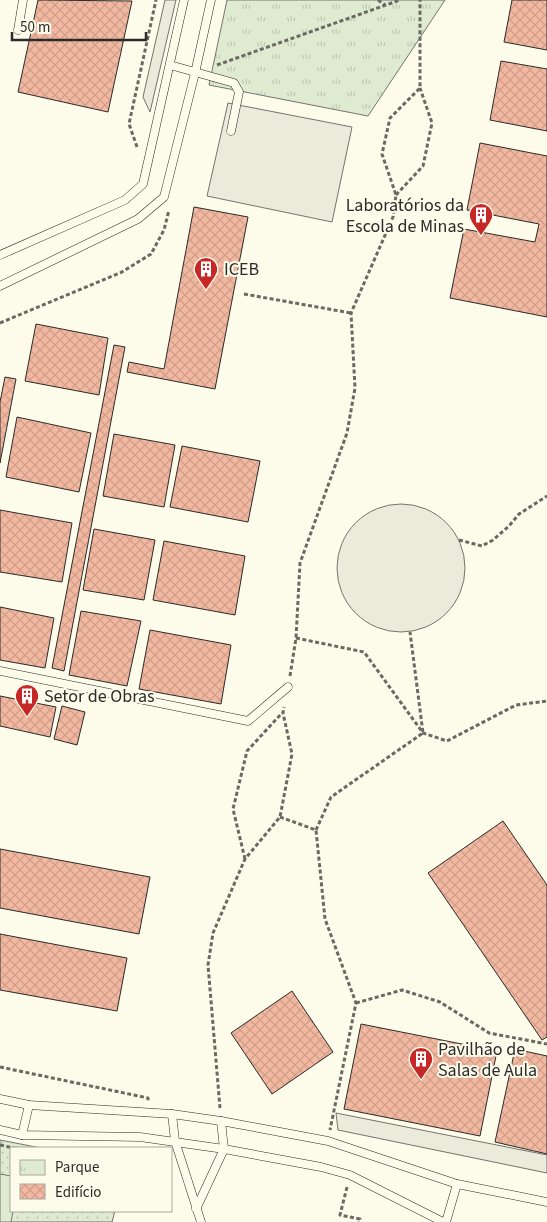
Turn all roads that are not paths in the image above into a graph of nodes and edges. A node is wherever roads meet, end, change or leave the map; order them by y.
1 (23, 0) edge
2 (184, 0) edge
3 (211, 0) edge
4 (18, 30) dead end
5 (170, 65) junction
6 (196, 73) junction
7 (232, 131) dead end
8 (0, 255) edge
9 (0, 275) edge
10 (2, 285) edge
11 (0, 671) edge
12 (288, 687) road end
13 (0, 1099) edge
14 (29, 1105) junction
15 (172, 1114) junction
16 (221, 1121) junction
17 (0, 1130) edge
18 (22, 1135) junction
19 (175, 1141) junction
20 (224, 1148) junction
21 (457, 1184) junction
22 (547, 1202) edge
23 (196, 1209) junction
24 (201, 1222) edge
25 (445, 1222) edge

1 - 4 lane
2 - 5 lane
3 - 6 lane
5 - 6 lane
5 - 8 lane
6 - 7 lane
6 - 10 lane
9 - 10 lane
11 - 12 lane
13 - 14 lane
14 - 15 lane
14 - 18 lane
15 - 16 lane
15 - 19 lane
16 - 20 lane
16 - 21 lane
17 - 18 lane
18 - 19 lane
19 - 20 lane
19 - 23 lane
20 - 23 lane
20 - 25 lane
21 - 22 lane
21 - 25 lane
23 - 24 lane

